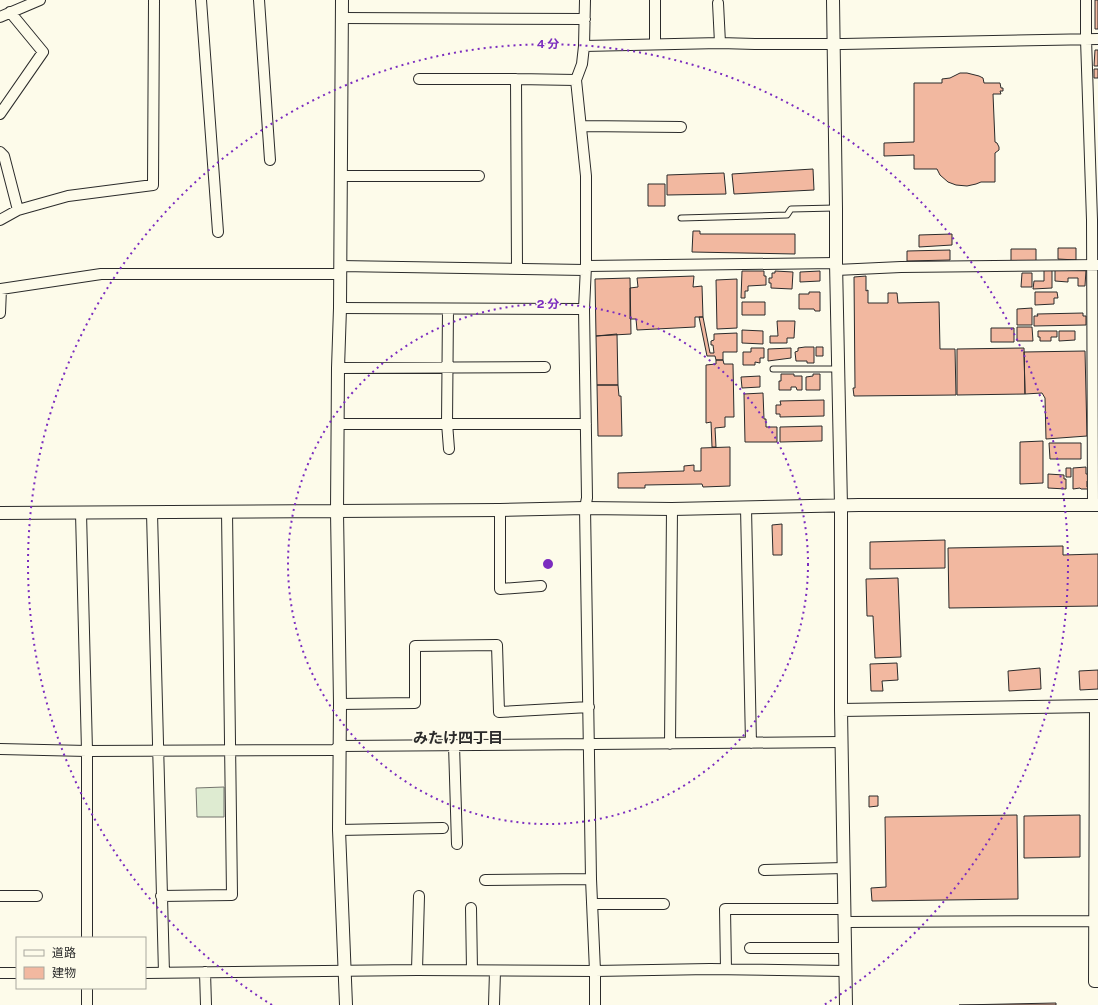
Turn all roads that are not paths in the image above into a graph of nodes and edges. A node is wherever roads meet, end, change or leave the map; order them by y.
1 (40, 0) edge
2 (154, 0) edge
3 (201, 0) edge
4 (259, 0) edge
5 (342, 0) edge
6 (585, 0) edge
7 (655, 0) edge
8 (833, 0) edge
9 (1086, 0) edge
10 (718, 3) dead end
11 (10, 12) junction
12 (0, 17) edge
13 (342, 18) junction
14 (585, 19) junction
15 (1086, 39) junction
16 (1098, 39) edge
17 (720, 43) junction
18 (655, 44) junction
19 (833, 44) junction
20 (584, 46) junction
21 (516, 78) junction
22 (419, 79) dead end
23 (576, 80) junction
24 (0, 114) edge
25 (581, 126) junction
26 (681, 127) dead end
27 (0, 152) edge
28 (270, 160) dead end
29 (340, 176) junction
30 (479, 176) dead end
31 (836, 208) junction
32 (18, 210) junction
33 (681, 218) dead end
34 (0, 220) edge
35 (218, 232) dead end
36 (1095, 265) edge
37 (836, 266) junction
38 (517, 268) junction
39 (586, 268) junction
40 (340, 270) junction
41 (340, 308) junction
42 (448, 309) junction
43 (584, 309) junction
44 (0, 313) edge
45 (448, 366) junction
46 (545, 367) dead end
47 (338, 368) junction
48 (773, 369) dead end
49 (838, 369) junction
50 (448, 423) junction
51 (338, 424) junction
52 (586, 424) junction
53 (449, 449) dead end
54 (1096, 505) edge
55 (841, 506) junction
56 (585, 508) junction
57 (746, 508) junction
58 (672, 509) junction
59 (500, 510) junction
60 (227, 512) junction
61 (337, 512) junction
62 (81, 513) junction
63 (152, 513) junction
64 (0, 514) edge
65 (541, 586) dead end
66 (340, 704) junction
67 (1097, 706) edge
68 (589, 707) junction
69 (841, 710) junction
70 (842, 742) junction
71 (751, 743) junction
72 (589, 744) junction
73 (670, 744) junction
74 (454, 745) junction
75 (340, 746) junction
76 (0, 749) edge
77 (158, 750) junction
78 (230, 750) junction
79 (87, 751) junction
80 (443, 828) dead end
81 (339, 830) junction
82 (457, 844) dead end
83 (844, 868) junction
84 (764, 870) dead end
85 (591, 878) junction
86 (485, 880) dead end
87 (0, 896) edge
88 (37, 896) dead end
89 (161, 896) junction
90 (419, 896) dead end
91 (592, 904) junction
92 (664, 904) dead end
93 (471, 908) dead end
94 (844, 909) junction
95 (1094, 921) junction
96 (845, 922) junction
97 (87, 937) edge
98 (750, 948) dead end
99 (846, 948) junction
100 (417, 970) junction
101 (472, 970) junction
102 (495, 970) junction
103 (726, 970) junction
104 (345, 971) junction
105 (845, 971) junction
106 (205, 972) junction
107 (595, 972) junction
108 (0, 973) edge
109 (16, 973) edge
110 (146, 973) edge
111 (164, 973) junction
112 (1098, 982) edge
113 (87, 989) edge
114 (88, 1005) edge
115 (206, 1005) edge
116 (346, 1005) edge
117 (494, 1005) edge
118 (595, 1005) edge
119 (846, 1005) edge

1 - 11 street
2 - 32 street
3 - 35 street
4 - 28 street
5 - 13 street
6 - 14 street
7 - 18 street
8 - 19 street
9 - 15 street
10 - 17 street
11 - 12 street
11 - 24 street
13 - 14 street
13 - 29 street
14 - 20 street
15 - 16 street
15 - 19 street
15 - 36 street
17 - 18 street
17 - 19 street
18 - 20 street
19 - 31 street
20 - 23 street
21 - 22 street
21 - 23 street
21 - 38 street
23 - 25 street
25 - 26 street
25 - 39 street
27 - 32 street
29 - 30 street
29 - 40 street
31 - 33 lane
31 - 37 street
32 - 34 street
36 - 37 street
36 - 54 street
37 - 39 street
37 - 49 street
38 - 39 street
38 - 40 street
39 - 43 street
40 - 41 street
40 - 44 street
41 - 42 street
41 - 47 street
42 - 43 street
42 - 45 street
43 - 52 street
45 - 46 street
45 - 47 street
45 - 50 street
47 - 51 street
48 - 49 lane
49 - 55 street
50 - 51 street
50 - 52 street
50 - 53 street
51 - 61 street
52 - 56 street
54 - 55 street
55 - 57 street
55 - 69 street
56 - 58 street
56 - 59 street
56 - 68 street
57 - 58 street
57 - 71 street
58 - 73 street
59 - 61 street
59 - 65 street
60 - 61 street
60 - 63 street
60 - 78 street
61 - 66 street
62 - 63 street
62 - 64 street
62 - 79 street
63 - 77 street
66 - 68 street
66 - 75 street
67 - 69 street
67 - 95 street
68 - 72 street
69 - 70 street
70 - 71 street
70 - 83 street
71 - 73 street
72 - 73 street
72 - 74 street
72 - 85 street
74 - 75 street
74 - 82 street
75 - 78 street
75 - 81 street
76 - 79 street
77 - 78 street
77 - 79 street
77 - 89 street
78 - 89 street
79 - 97 street
80 - 81 street
81 - 104 street
83 - 84 street
83 - 94 street
85 - 86 street
85 - 91 street
87 - 88 street
89 - 111 street
90 - 100 street
91 - 92 street
91 - 107 street
93 - 101 street
94 - 96 street
94 - 103 street
95 - 96 street
95 - 112 street
96 - 99 street
98 - 99 street
99 - 105 street
100 - 101 street
100 - 104 street
101 - 102 street
102 - 107 street
102 - 117 street
103 - 105 street
103 - 107 street
104 - 106 street
104 - 116 street
105 - 119 street
106 - 111 street
106 - 115 street
107 - 118 street
108 - 109 street
110 - 111 street
113 - 114 street

